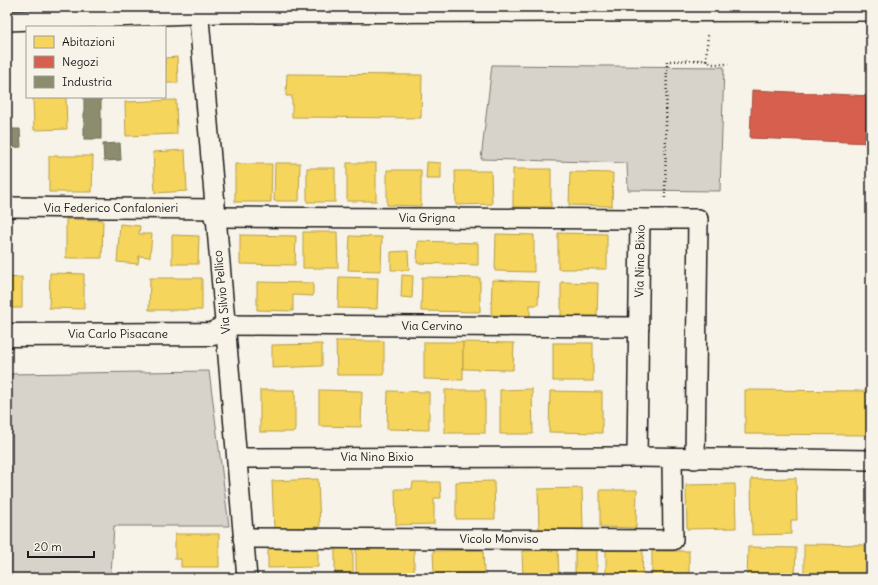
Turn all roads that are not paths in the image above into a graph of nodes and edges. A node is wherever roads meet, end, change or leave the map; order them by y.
1 (198, 10) edge
2 (871, 11) edge
3 (7, 21) edge
4 (7, 207) edge
5 (215, 213) junction
6 (640, 219) junction
7 (226, 325) junction
8 (639, 327) junction
9 (7, 335) edge
10 (637, 457) junction
11 (237, 458) junction
12 (672, 458) junction
13 (695, 459) junction
14 (871, 460) edge
15 (243, 538) junction
16 (247, 578) edge

1 - 2 street
1 - 3 street
1 - 5 street, Via Silvio Pellico
4 - 5 street, Via Federico Confalonieri
5 - 6 street, Via Grigna
5 - 7 street, Via Silvio Pellico
6 - 8 street, Via Nino Bixio
6 - 13 street, Via Nino Bixio
7 - 8 street, Via Cervino
7 - 9 street, Via Carlo Pisacane
7 - 11 street, Via Silvio Pellico
8 - 10 street, Via Nino Bixio
10 - 11 street, Via Nino Bixio
10 - 12 street, Via Nino Bixio
11 - 15 street, Via Silvio Pellico
12 - 13 street, Via Nino Bixio
12 - 15 street, Vicolo Monviso
13 - 14 street, Via Nino Bixio
15 - 16 street, Via Silvio Pellico

